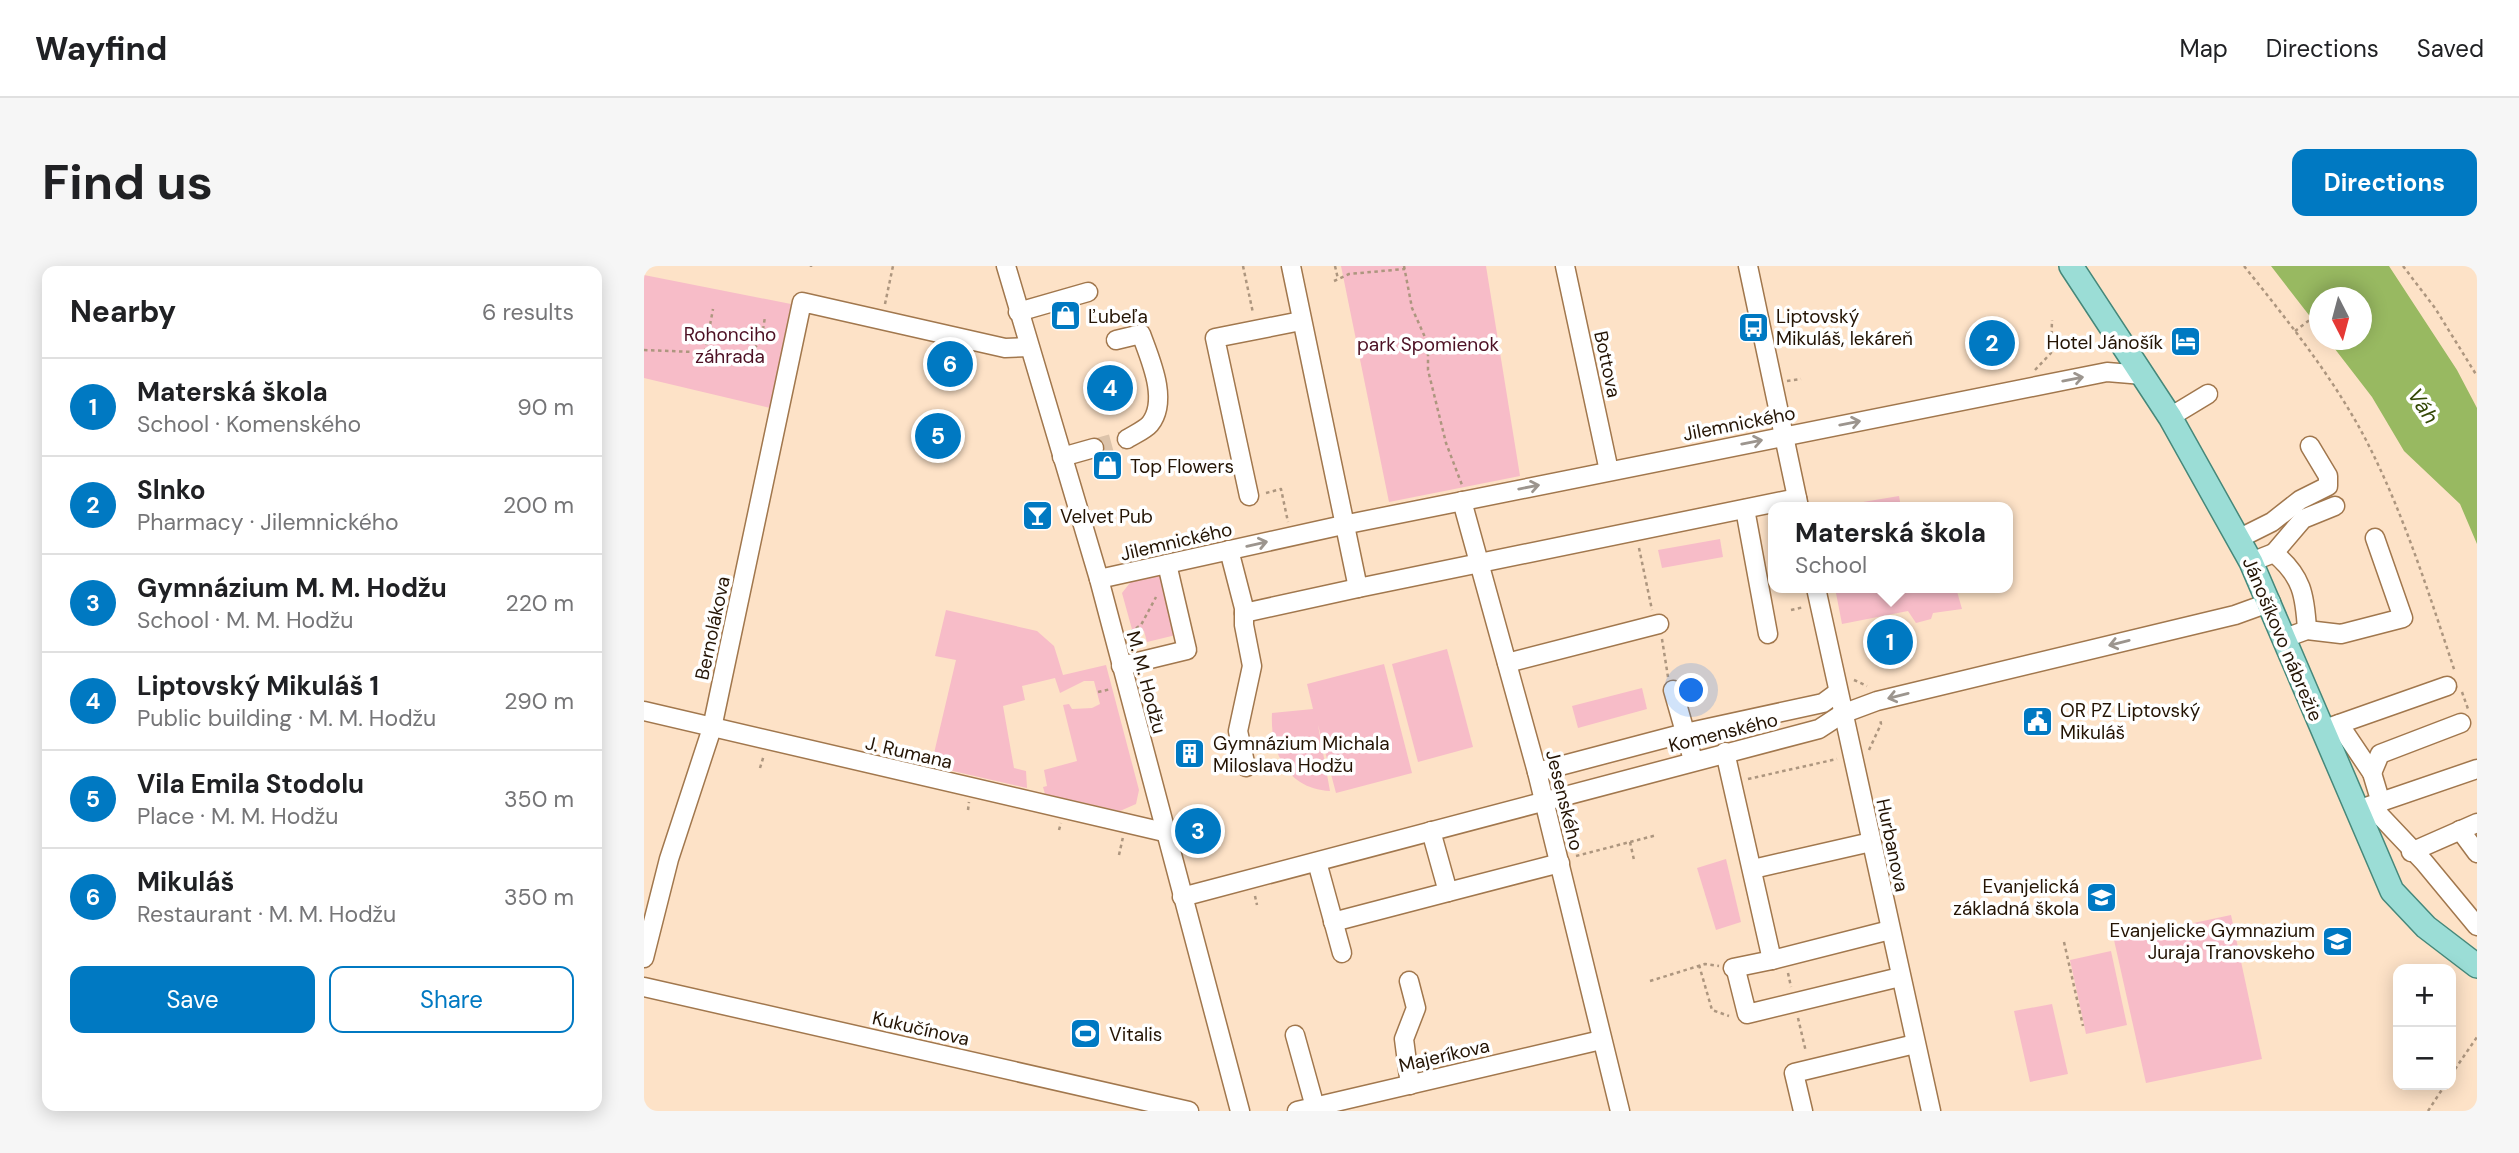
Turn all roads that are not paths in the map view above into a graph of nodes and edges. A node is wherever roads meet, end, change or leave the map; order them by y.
1 (1006, 266) edge
2 (1291, 266) edge
3 (1565, 266) edge
4 (1748, 266) edge
5 (2071, 266) edge
6 (1088, 292) dead end
7 (1018, 312) junction
8 (1301, 321) junction
9 (1116, 340) dead end
10 (1029, 347) junction
11 (2143, 375) junction
12 (2208, 394) dead end
13 (2170, 417) junction
14 (1783, 436) junction
15 (1127, 439) tunnel mouth
16 (2310, 446) dead end
17 (1094, 448) tunnel mouth
18 (1062, 457) junction
19 (1609, 471) junction
20 (1249, 496) road end
21 (1464, 496) junction
22 (1798, 502) edge
23 (1768, 506) edge
24 (2335, 506) dead end
25 (1745, 509) junction
26 (1343, 525) junction
27 (2375, 538) dead end
28 (2238, 539) junction
29 (1230, 550) junction
30 (2274, 553) junction
31 (2251, 562) junction
32 (1480, 563) junction
33 (1167, 564) junction
34 (1099, 579) junction
35 (1358, 589) junction
36 (1817, 593) edge
37 (2271, 602) junction
38 (1244, 613) junction
39 (1655, 625) road end
40 (1768, 634) dead end
41 (2296, 634) junction
42 (1507, 663) junction
43 (1121, 666) junction
44 (2455, 685) road end
45 (1673, 690) road end
46 (1838, 692) junction
47 (644, 711) edge
48 (1842, 714) junction
49 (2465, 718) road end
50 (2331, 727) junction
51 (712, 728) junction
52 (1685, 733) junction
53 (1725, 752) junction
54 (1693, 760) junction
55 (1246, 766) dead end
56 (2477, 769) edge
57 (1537, 772) junction
58 (2372, 773) junction
59 (1544, 801) junction
60 (2369, 806) junction
61 (2469, 827) edge
62 (1430, 831) junction
63 (1164, 832) junction
64 (1871, 842) junction
65 (2411, 852) junction
66 (2477, 853) edge
67 (1317, 862) junction
68 (1560, 862) junction
69 (1752, 869) junction
70 (1448, 892) junction
71 (1181, 897) junction
72 (1333, 922) junction
73 (2477, 926) edge
74 (1890, 930) junction
75 (1342, 953) dead end
76 (644, 958) edge
77 (1772, 960) junction
78 (2477, 966) edge
79 (1900, 978) junction
80 (1409, 981) dead end
81 (644, 987) edge
82 (1295, 1035) dead end
83 (1601, 1040) junction
84 (1915, 1044) junction
85 (1410, 1085) junction
86 (1306, 1109) edge
87 (1189, 1111) edge
88 (1240, 1111) edge
89 (1620, 1111) edge
90 (1803, 1111) edge
91 (1931, 1111) edge

1 - 7 street, M. M. Hodžu
2 - 8 street
3 - 19 street, Bottova
4 - 14 street
5 - 11 main road, Jánošíkovo nábrežie
6 - 7 street
7 - 10 street, M. M. Hodžu
8 - 20 street
8 - 26 street
9 - 15 street
10 - 18 street, M. M. Hodžu
10 - 51 street, Bernolákova
11 - 13 main road, Jánošíkovo nábrežie
14 -> 11 street, Jilemnického
12 - 13 street
13 - 28 main road, Jánošíkovo nábrežie
19 -> 14 street, Jilemnického
14 - 22 street
16 - 28 street
17 - 18 street
18 - 34 street, M. M. Hodžu
21 -> 19 street, Jilemnického
21 - 26 street, Jilemnického
21 - 32 street, Jesenského
23 - 25 street
24 - 30 street
25 - 32 street
25 - 40 street
29 -> 26 street, Jilemnického
26 - 35 street
27 - 41 street
28 - 31 main road, Jánošíkovo nábrežie
29 - 33 street, Jilemnického
29 - 38 street
30 - 31 street
30 - 41 street
31 - 37 main road, Jánošíkovo nábrežie
32 - 35 street
32 - 42 street, Jesenského
33 - 34 street, Jilemnického
33 - 43 street
34 - 43 street, M. M. Hodžu
35 - 38 street
36 - 46 street, Hurbanova
37 - 41 main road, Jánošíkovo nábrežie
37 -> 48 street, Komenského
38 - 55 street
39 - 42 street
41 - 50 main road, Jánošíkovo nábrežie
42 - 57 street, Jesenského
43 - 63 street, M. M. Hodžu
44 - 50 street
45 - 52 street
46 - 48 street, Hurbanova
46 - 52 street
47 - 51 street, J. Rumana
48 - 53 street, Komenského
48 - 64 street, Hurbanova
49 - 58 street
50 - 58 street
50 - 60 main road, Jánošíkovo nábrežie
51 - 63 street, J. Rumana
51 - 76 street, Bernolákova
52 - 54 street
52 - 57 street
53 - 54 street, Komenského
53 - 69 street
54 - 59 street, Komenského
56 - 60 street
57 - 59 street, Jesenského
58 - 60 street
59 - 62 street, Komenského
59 - 68 street, Jesenského
60 - 65 street
60 - 78 main road, Jánošíkovo nábrežie
61 - 65 street
61 - 66 street
62 - 67 street, Komenského
62 - 70 street
63 - 71 street, M. M. Hodžu
64 - 69 street
64 - 74 street, Hurbanova
65 - 73 street
67 - 71 street, Komenského
67 - 72 street
68 - 70 street
68 - 83 street, Jesenského
69 - 77 street
70 - 72 street
71 - 88 street, M. M. Hodžu
72 - 75 street
74 - 77 street
74 - 79 street, Hurbanova
77 - 79 street
79 - 84 street, Hurbanova
80 - 85 street
81 - 87 street, Kukučínova
82 - 86 street
83 - 85 street, Majeríkova
83 - 89 street, Jesenského
84 - 90 street
84 - 91 street, Hurbanova
85 - 86 street, Majeríkova

